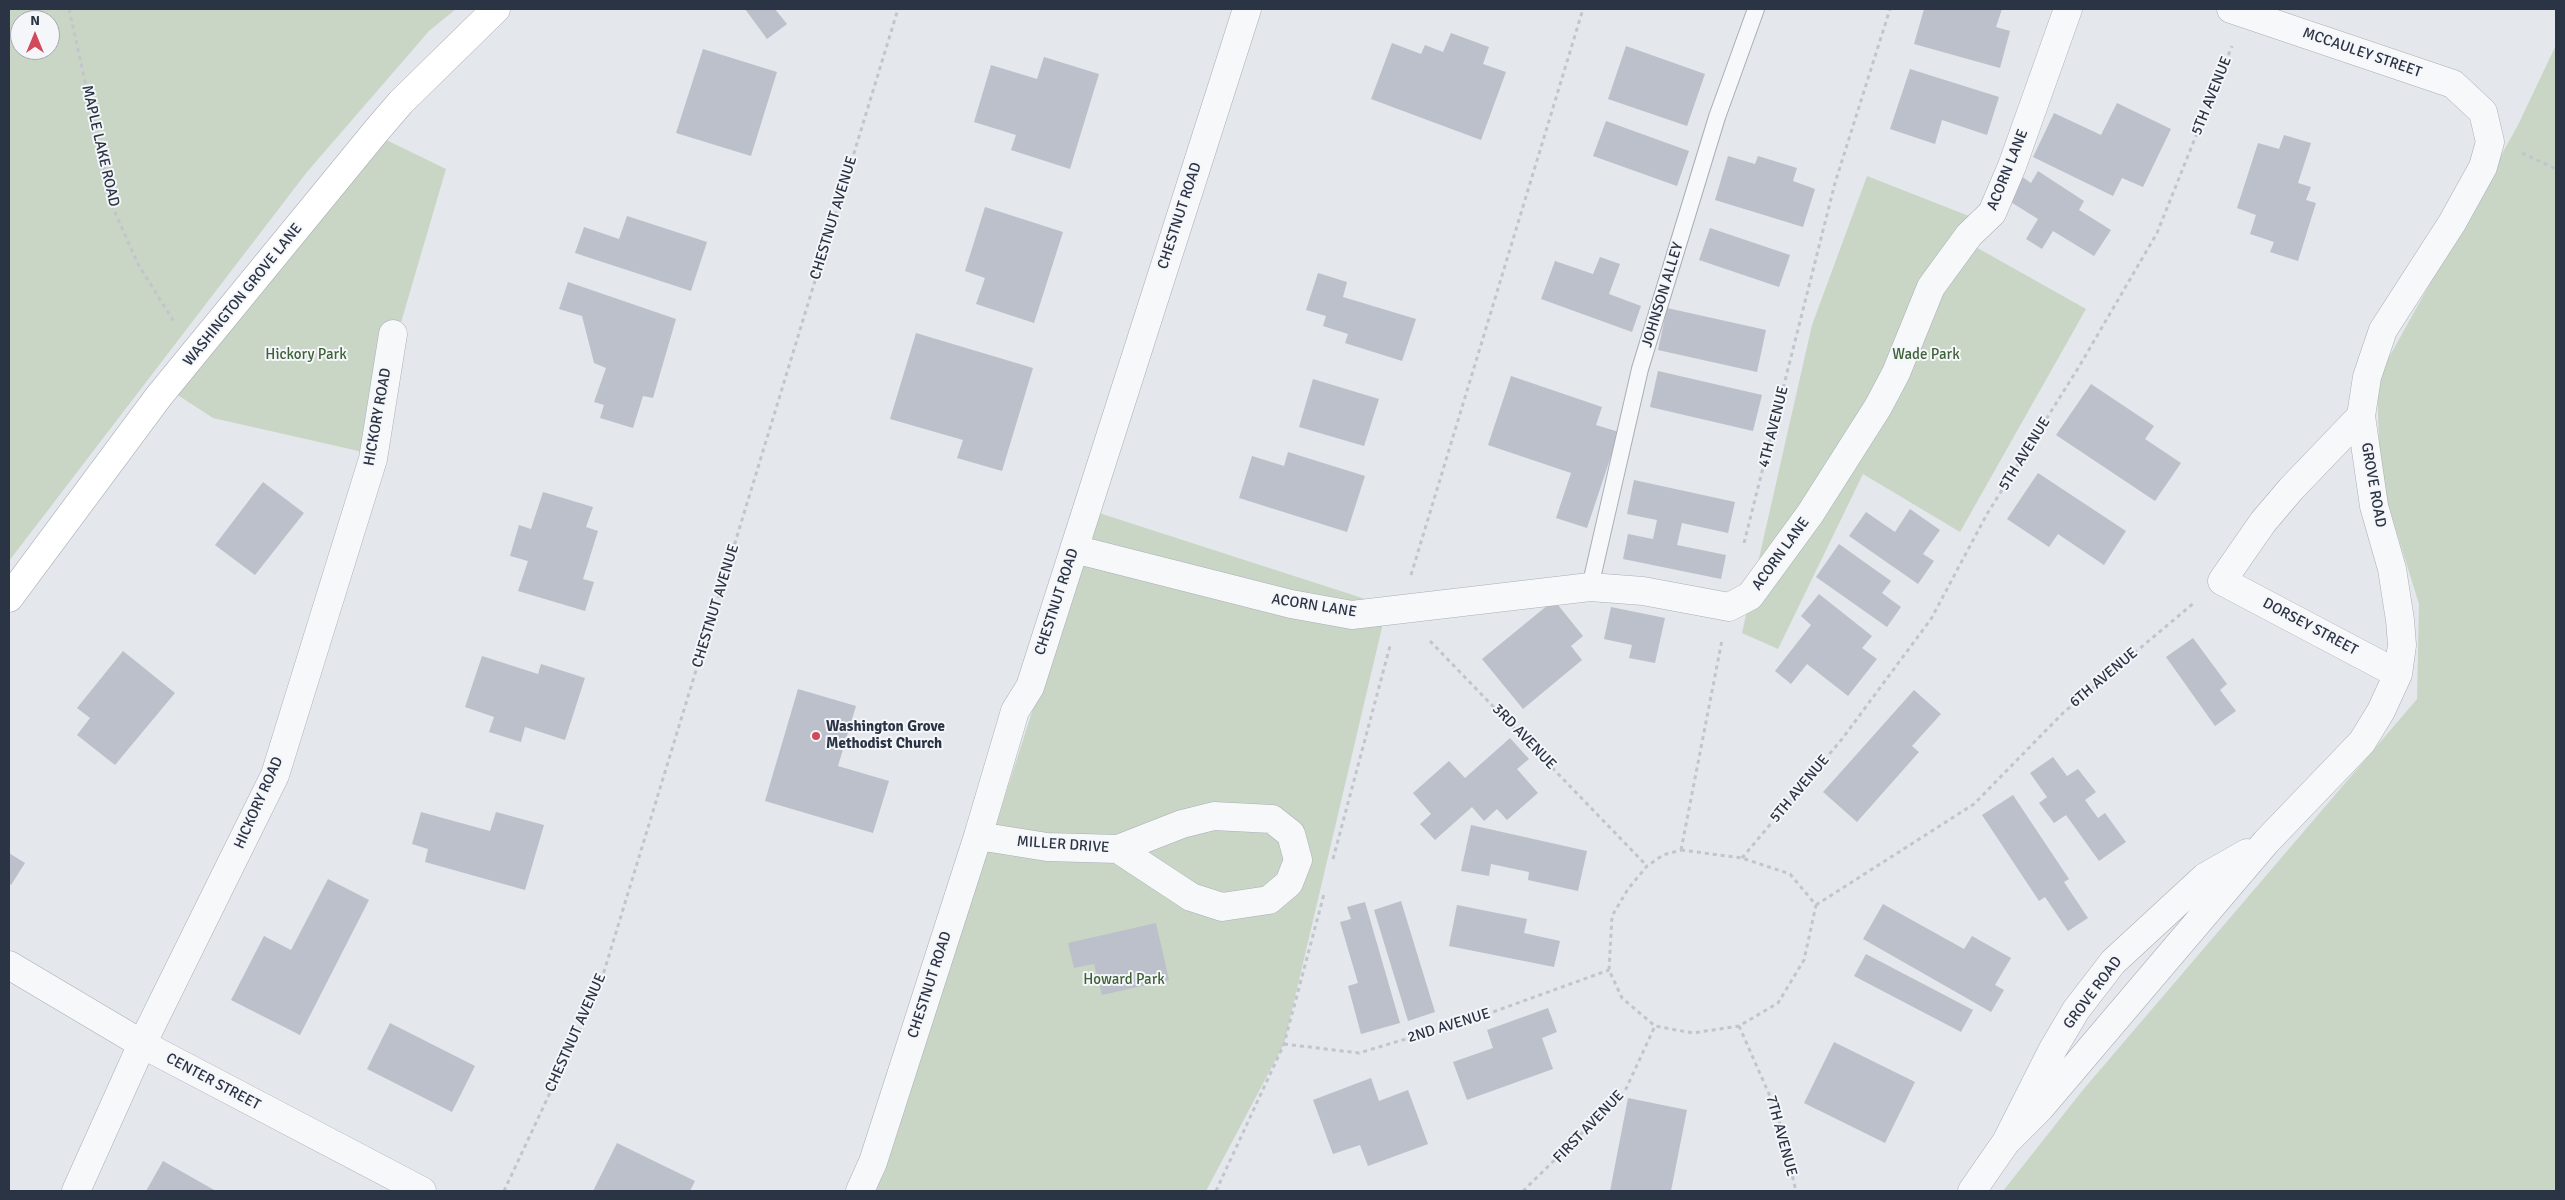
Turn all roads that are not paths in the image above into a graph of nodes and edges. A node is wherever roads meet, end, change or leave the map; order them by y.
1 (496, 9) edge
2 (1247, 9) edge
3 (1756, 9) edge
4 (2068, 9) edge
5 (2238, 11) edge
6 (2483, 112) joint
7 (393, 334) dead end
8 (2361, 416) junction
9 (1074, 549) junction
10 (1590, 587) junction
11 (9, 598) edge
12 (2398, 674) junction
13 (978, 836) junction
14 (2266, 842) junction
15 (1118, 849) junction
16 (9, 966) edge
17 (142, 1044) junction
18 (2006, 1142) junction
19 (76, 1191) edge
20 (422, 1191) edge
21 (860, 1191) edge
22 (1972, 1191) edge

1 - 11 street, WASHINGTON GROVE LANE
2 - 9 street, CHESTNUT ROAD
3 - 10 lane, JOHNSON ALLEY
4 - 10 street, ACORN LANE
5 - 6 street, MCCAULEY STREET
6 - 8 street, GROVE ROAD
7 - 17 street, HICKORY ROAD
8 - 12 street, GROVE ROAD
8 - 12 street, DORSEY STREET
9 - 10 street, ACORN LANE
9 - 13 street, CHESTNUT ROAD
12 - 14 street, GROVE ROAD
13 - 15 street, MILLER DRIVE
13 - 21 street, CHESTNUT ROAD
14 - 18 street, GROVE ROAD
14 - 18 street, GROVE ROAD
15 - 15 street, MILLER DRIVE
16 - 17 street, CENTER STREET
17 - 19 street, HICKORY ROAD
17 - 20 street, CENTER STREET
18 - 22 street, GROVE ROAD

